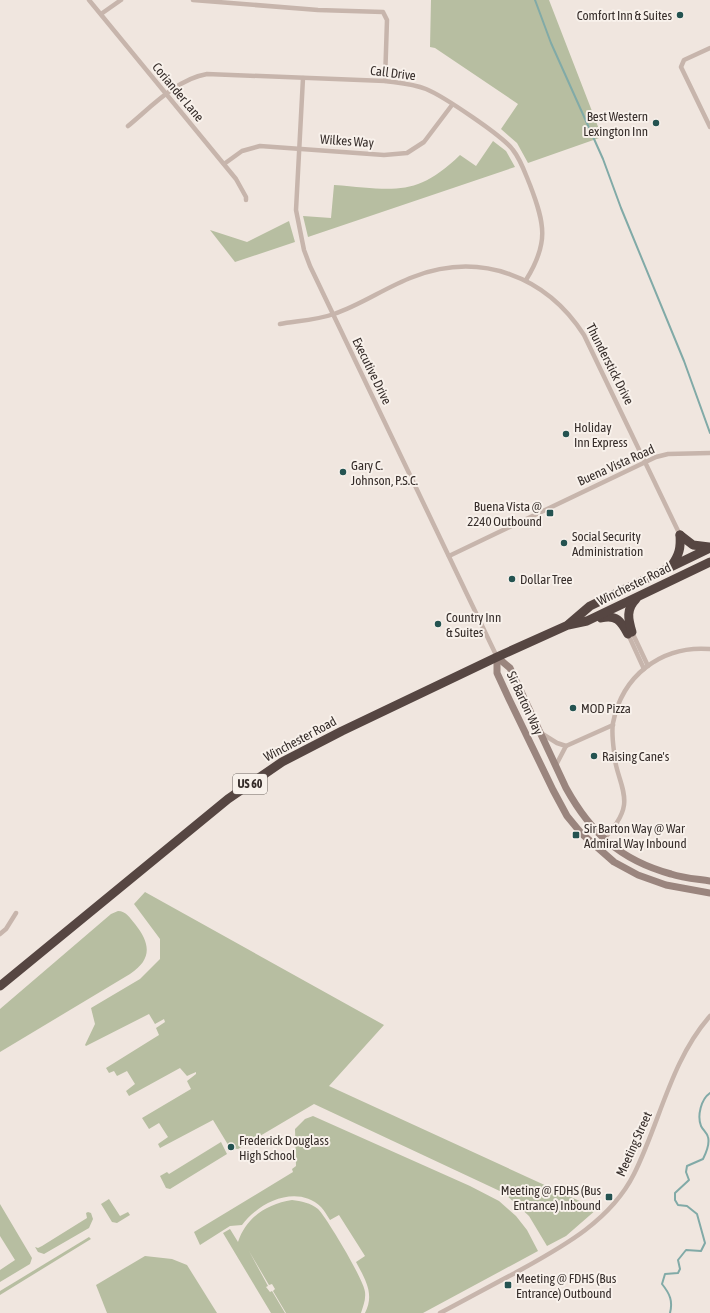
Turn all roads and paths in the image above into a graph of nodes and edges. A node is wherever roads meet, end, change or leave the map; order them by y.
1 (89, 0) edge
2 (121, 0) edge
3 (193, 0) edge
4 (101, 14) junction
5 (710, 48) edge
6 (303, 78) junction
7 (385, 81) junction
8 (166, 95) junction
9 (452, 105) junction
10 (128, 126) dead end
11 (710, 127) edge
12 (300, 149) junction
13 (224, 164) junction
14 (246, 200) dead end
15 (526, 280) junction
16 (333, 314) junction
17 (280, 324) dead end
18 (710, 453) edge
19 (646, 462) junction
20 (680, 535) junction
21 (710, 547) edge
22 (448, 556) junction
23 (710, 562) edge
24 (671, 566) junction
25 (640, 595) junction
26 (587, 621) junction
27 (568, 624) junction
28 (630, 633) junction
29 (710, 649) edge
30 (497, 657) junction
31 (646, 667) junction
32 (613, 725) junction
33 (540, 733) junction
34 (566, 746) junction
35 (556, 765) junction
36 (604, 839) junction
37 (597, 848) junction
38 (710, 881) edge
39 (710, 893) edge
40 (16, 913) dead end
41 (0, 934) edge
42 (0, 986) edge
43 (710, 1016) edge
44 (440, 1313) edge

1 - 4 street, Coriander Lane
2 - 4 street
3 - 7 street
4 - 8 street, Coriander Lane
5 - 11 street
6 - 7 street, Call Drive
6 - 8 street, Call Drive
6 - 12 street, Executive Drive
7 - 9 street, Call Drive
8 - 10 street, Call Drive
8 - 13 street, Coriander Lane
9 - 12 street, Wilkes Way
9 - 15 street, Call Drive
12 - 13 street, Wilkes Way
12 - 16 street, Executive Drive
13 - 14 street, Coriander Lane
15 - 16 street, Thunderstick Drive
15 - 19 street, Thunderstick Drive
16 - 17 street, Thunderstick Drive
16 - 22 street, Executive Drive
18 - 19 street, Buena Vista Road
19 - 20 street, Thunderstick Drive
19 - 22 street, Buena Vista Road
20 - 21 highway
20 - 24 highway
21 - 24 highway, Winchester Road / US 60
22 - 30 street, Executive Drive
23 - 25 highway, Winchester Road / US 60
24 - 27 highway, Winchester Road / US 60
25 - 26 highway, Winchester Road / US 60
25 - 28 highway
26 - 27 highway, Winchester Road / US 60
26 - 28 highway
27 - 30 highway, Winchester Road / US 60
28 - 31 street
29 - 31 street
30 - 33 main road, Sir Barton Way
30 - 37 main road, Sir Barton Way
30 - 42 highway, Winchester Road / US 60
31 - 32 street
32 - 34 street
32 - 36 street
33 - 34 street
33 - 35 main road, Sir Barton Way
34 - 35 street
35 - 36 main road, Sir Barton Way
36 - 37 street
36 - 38 main road, Sir Barton Way
37 - 39 main road, Sir Barton Way
40 - 41 street
43 - 44 street, Meeting Street

